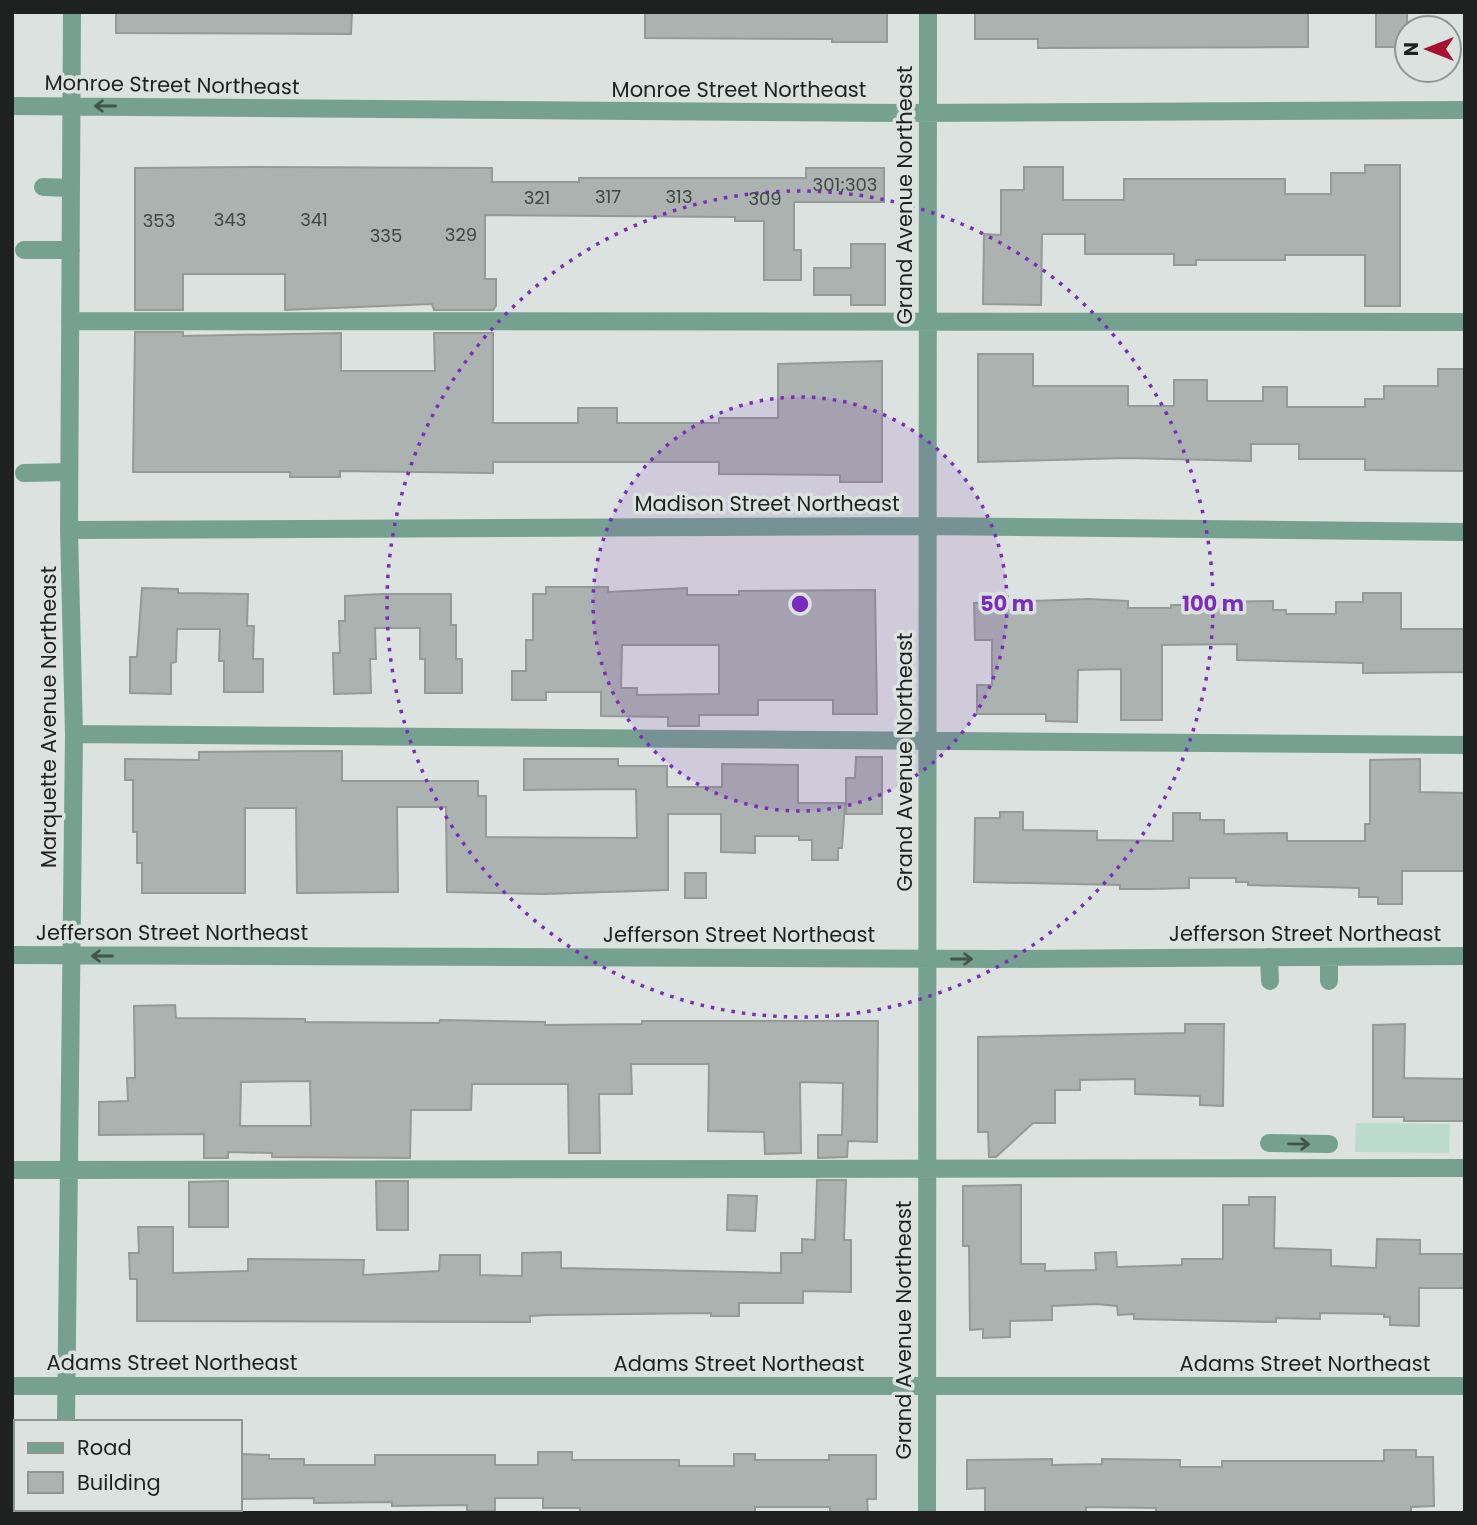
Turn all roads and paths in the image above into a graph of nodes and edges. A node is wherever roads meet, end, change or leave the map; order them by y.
1 (72, 12) edge
2 (928, 12) edge
3 (12, 106) edge
4 (71, 106) junction
5 (1465, 110) edge
6 (928, 113) junction
7 (43, 187) dead end
8 (70, 188) junction
9 (24, 250) dead end
10 (71, 250) junction
11 (70, 321) junction
12 (1465, 321) edge
13 (928, 322) junction
14 (69, 472) junction
15 (24, 473) dead end
16 (928, 526) junction
17 (69, 530) junction
18 (1465, 533) edge
19 (74, 734) junction
20 (928, 740) junction
21 (1465, 745) edge
22 (12, 956) edge
23 (72, 956) junction
24 (1465, 956) edge
25 (1269, 957) junction
26 (1329, 957) junction
27 (927, 959) junction
28 (1270, 981) dead end
29 (1329, 981) dead end
30 (1269, 1143) dead end
31 (1329, 1144) dead end
32 (1465, 1168) edge
33 (926, 1169) junction
34 (12, 1170) edge
35 (69, 1170) junction
36 (12, 1386) edge
37 (66, 1386) junction
38 (927, 1387) junction
39 (1465, 1387) edge
40 (66, 1420) edge
41 (927, 1513) edge

1 - 4 street, Marquette Avenue Northeast
2 - 6 street, Grand Avenue Northeast
3 - 4 street, Monroe Street Northeast
6 -> 4 street, Monroe Street Northeast
4 - 8 street, Marquette Avenue Northeast
5 - 6 street, Monroe Street Northeast
6 - 13 street, Grand Avenue Northeast
7 - 8 street
8 - 10 street, Marquette Avenue Northeast
9 - 10 street
10 - 11 street, Marquette Avenue Northeast
11 - 13 street
11 - 14 street, Marquette Avenue Northeast
12 - 13 street
13 - 16 street, Grand Avenue Northeast
14 - 15 street
14 - 17 street, Marquette Avenue Northeast
16 - 17 street, Madison Street Northeast
16 - 18 street, Madison Street Northeast
16 - 20 street, Grand Avenue Northeast
17 - 19 street, Marquette Avenue Northeast
19 - 20 street
19 - 23 street, Marquette Avenue Northeast
20 - 21 street
20 - 27 street, Grand Avenue Northeast
22 - 23 street, Jefferson Street Northeast
27 -> 23 street, Jefferson Street Northeast
23 - 35 street, Marquette Avenue Northeast
24 - 26 street, Jefferson Street Northeast
25 - 26 street, Jefferson Street Northeast
27 -> 25 street, Jefferson Street Northeast
25 - 28 street
26 - 29 street
27 - 33 street, Grand Avenue Northeast
30 -> 31 street
32 - 33 street
33 - 35 street
33 - 38 street, Grand Avenue Northeast
34 - 35 street
35 - 37 street, Marquette Avenue Northeast
36 - 37 street, Adams Street Northeast
37 - 38 street, Adams Street Northeast
37 - 40 street, Marquette Avenue Northeast
38 - 39 street, Adams Street Northeast
38 - 41 street, Grand Avenue Northeast

